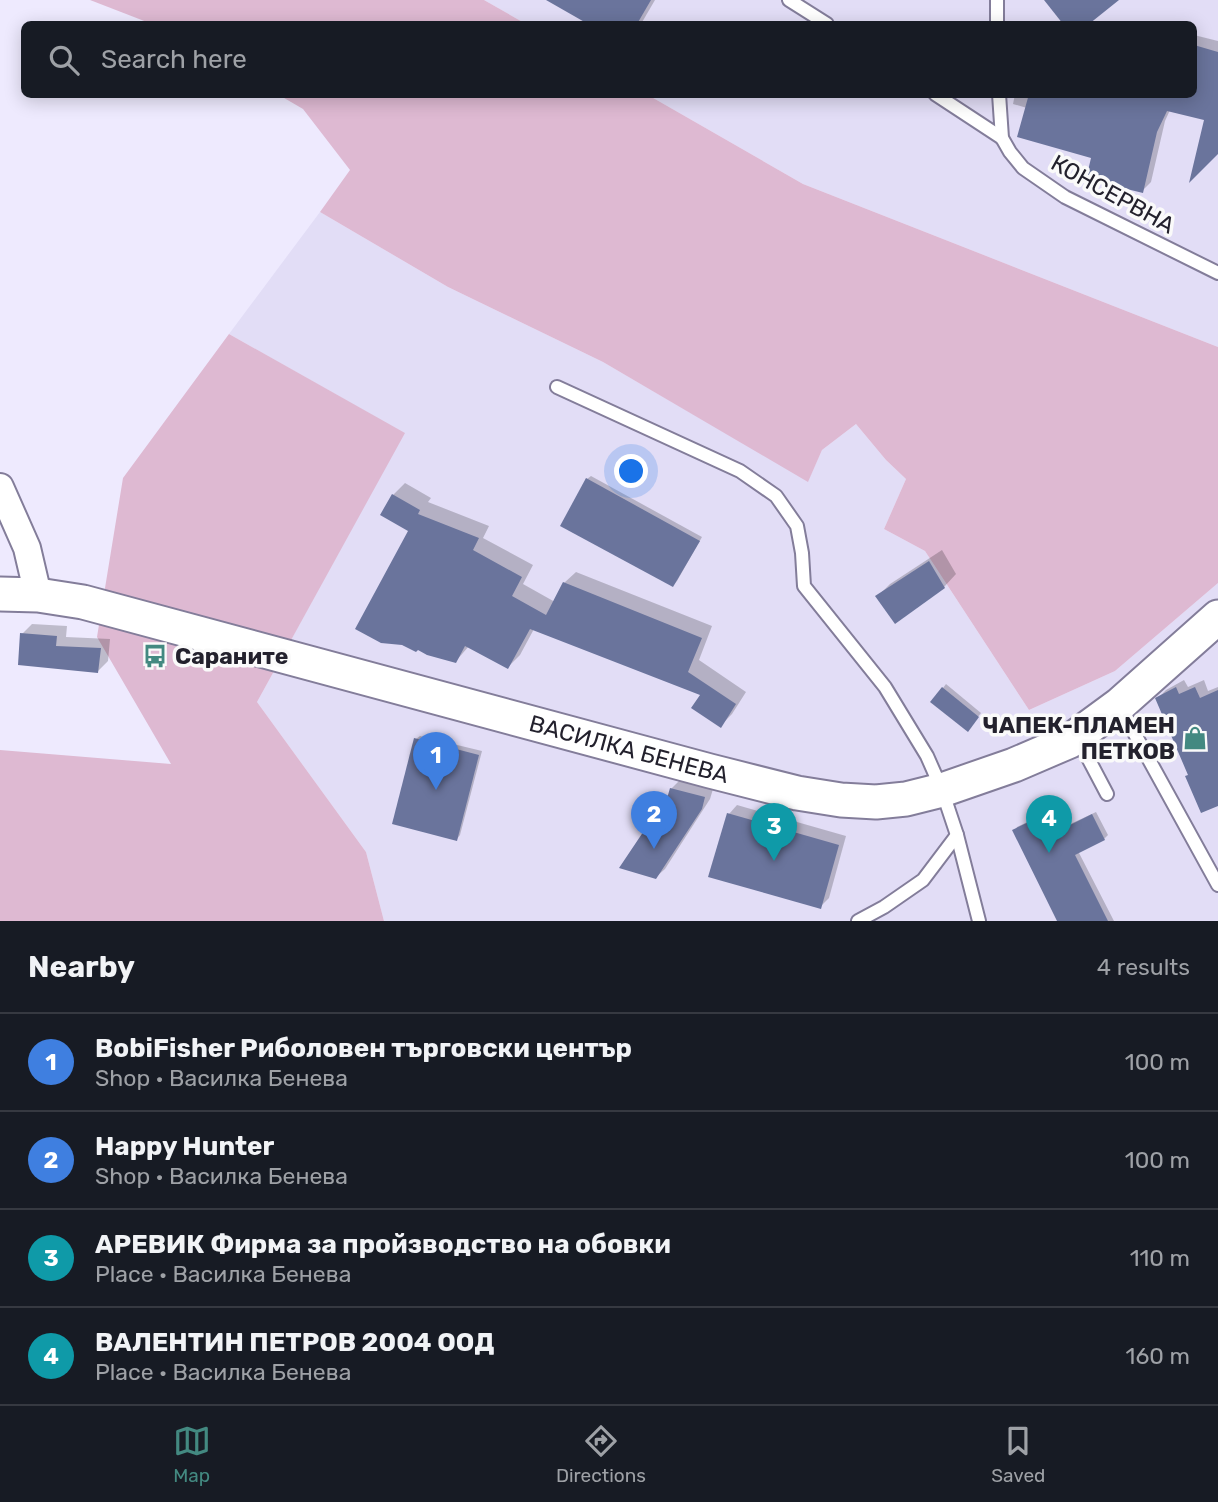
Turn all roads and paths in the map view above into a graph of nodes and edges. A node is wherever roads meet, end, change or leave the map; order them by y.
1 (789, 0) edge
2 (997, 0) edge
3 (822, 21) edge
4 (997, 21) edge
5 (941, 98) edge
6 (999, 98) edge
7 (1002, 138) junction
8 (1218, 273) edge
9 (557, 387) dead end
10 (0, 487) edge
11 (0, 594) edge
12 (38, 595) junction
13 (1218, 617) edge
14 (1119, 705) junction
15 (1076, 736) junction
16 (942, 790) junction
17 (1107, 794) dead end
18 (957, 835) junction
19 (1218, 884) edge
20 (858, 921) edge
21 (979, 921) edge

1 - 3 lane
2 - 4 lane
5 - 7 lane
6 - 7 lane
7 - 8 lane, КОНСЕРВНА
9 - 16 lane
10 - 12 street
11 - 12 street, ВАСИЛКА БЕНЕВА
12 - 16 street, ВАСИЛКА БЕНЕВА
13 - 14 street, ВАСИЛКА БЕНЕВА
14 - 15 street, ВАСИЛКА БЕНЕВА
14 - 19 lane
15 - 16 street, ВАСИЛКА БЕНЕВА
15 - 17 lane
16 - 18 lane
18 - 20 lane
18 - 21 lane

